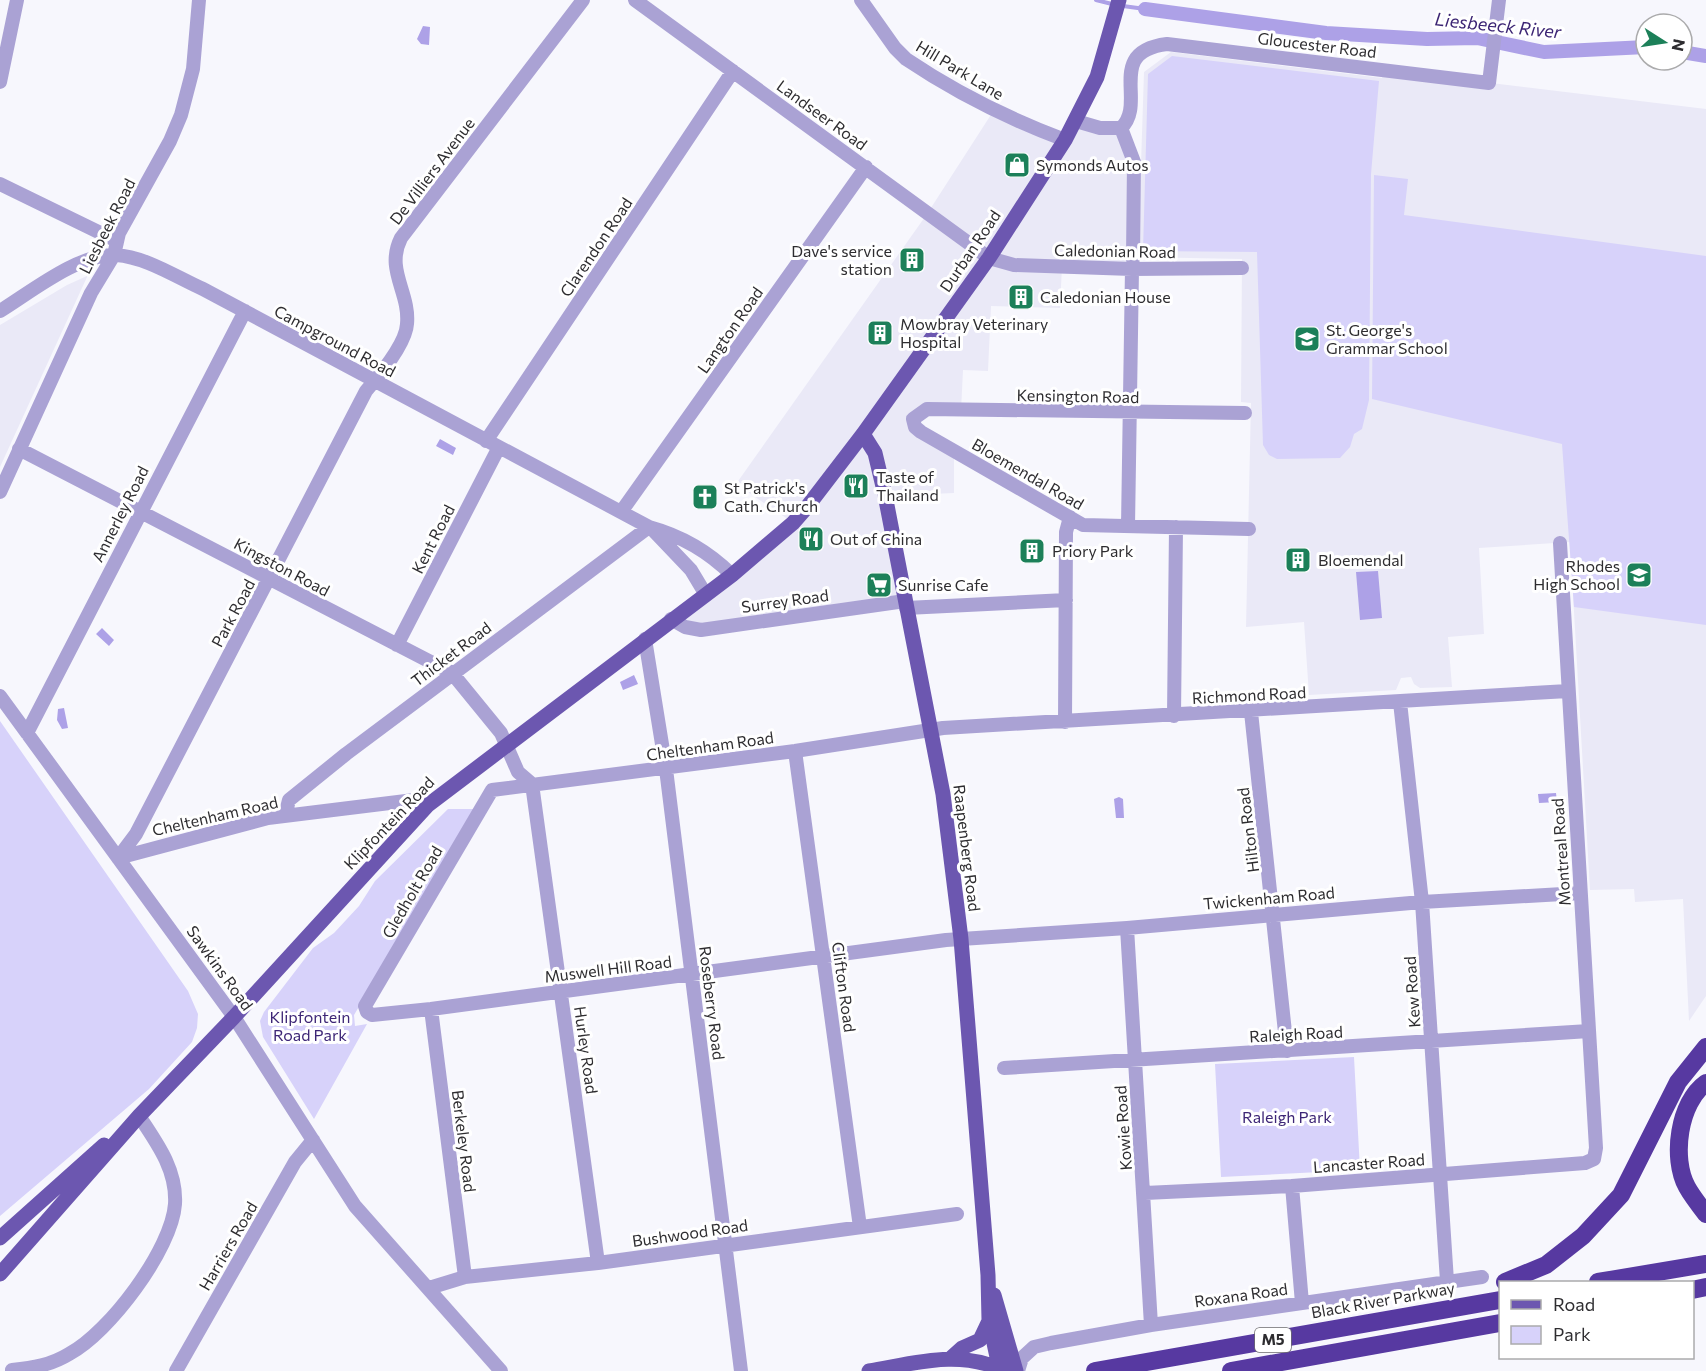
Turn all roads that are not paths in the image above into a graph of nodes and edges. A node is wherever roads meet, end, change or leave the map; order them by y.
1 (17, 0) edge
2 (199, 0) edge
3 (583, 0) edge
4 (635, 0) edge
5 (861, 0) edge
6 (1119, 0) edge
7 (1499, 0) edge
8 (733, 71) junction
9 (0, 82) edge
10 (1076, 121) junction
11 (1121, 128) junction
12 (1065, 140) junction
13 (866, 167) junction
14 (0, 184) edge
15 (117, 241) junction
16 (114, 255) junction
17 (988, 258) junction
18 (1132, 264) junction
19 (1242, 268) dead end
20 (0, 311) edge
21 (245, 311) junction
22 (374, 381) junction
23 (1130, 413) junction
24 (1245, 413) dead end
25 (913, 419) joint
26 (863, 434) junction
27 (492, 445) junction
28 (19, 449) junction
29 (0, 492) edge
30 (140, 511) junction
31 (621, 512) junction
32 (1070, 518) junction
33 (1128, 526) junction
34 (649, 527) junction
35 (1176, 527) junction
36 (1249, 529) dead end
37 (1560, 543) dead end
38 (732, 575) junction
39 (269, 579) junction
40 (705, 595) junction
41 (1066, 600) junction
42 (906, 604) junction
43 (671, 619) junction
44 (645, 639) junction
45 (397, 645) junction
46 (452, 673) junction
47 (1568, 691) junction
48 (0, 696) edge
49 (1400, 702) junction
50 (1251, 712) junction
51 (1174, 716) junction
52 (1065, 722) junction
53 (932, 731) junction
54 (27, 733) junction
55 (506, 743) junction
56 (795, 751) junction
57 (666, 769) junction
58 (532, 784) junction
59 (492, 790) joint
60 (428, 805) junction
61 (285, 816) junction
62 (118, 858) junction
63 (1580, 893) junction
64 (1422, 902) junction
65 (1275, 914) junction
66 (1127, 928) junction
67 (961, 939) junction
68 (823, 957) junction
69 (692, 975) junction
70 (561, 992) junction
71 (431, 1009) junction
72 (367, 1012) joint
73 (234, 1017) junction
74 (1589, 1030) junction
75 (1432, 1042) junction
76 (1706, 1047) edge
77 (1287, 1051) junction
78 (1134, 1058) junction
79 (1004, 1068) dead end
80 (1706, 1083) edge
81 (139, 1116) junction
82 (313, 1140) junction
83 (1594, 1159) joint
84 (1441, 1174) junction
85 (1292, 1186) junction
86 (1145, 1193) junction
87 (957, 1214) dead end
88 (1706, 1214) edge
89 (860, 1227) junction
90 (0, 1238) edge
91 (726, 1245) junction
92 (598, 1263) junction
93 (1706, 1264) edge
94 (0, 1274) edge
95 (988, 1275) junction
96 (1482, 1277) dead end
97 (465, 1278) junction
98 (1447, 1281) junction
99 (1507, 1281) edge
100 (1604, 1281) edge
101 (1499, 1284) edge
102 (429, 1288) junction
103 (1499, 1299) edge
104 (1302, 1303) junction
105 (1450, 1308) junction
106 (989, 1320) junction
107 (1499, 1323) edge
108 (1151, 1325) junction
109 (1440, 1334) junction
110 (952, 1357) junction
111 (12, 1370) edge
112 (1001, 1370) edge
113 (176, 1371) edge
114 (501, 1371) edge
115 (741, 1371) edge
116 (869, 1371) edge
117 (1017, 1371) edge
118 (1095, 1371) edge
119 (1231, 1371) edge
120 (1303, 1371) edge

1 - 9 street
2 - 15 street, Liesbeek Road
3 - 22 street, De Villiers Avenue
4 - 8 street, Landseer Road
5 - 12 street, Hill Park Lane
6 - 10 main road, Durban Road
7 - 11 street, Gloucester Road
8 - 13 street, Landseer Road
8 - 27 street, Clarendon Road
10 - 11 street
10 - 12 main road, Durban Road
11 - 18 street
12 - 17 main road, Durban Road
13 - 17 street, Landseer Road
13 - 31 street, Langton Road
14 - 15 street
15 - 16 street, Liesbeek Road
16 - 20 street, Campground Road
16 - 21 street, Campground Road
16 - 28 street, Liesbeek Road
17 - 18 street, Caledonian Road
17 - 26 main road, Durban Road
18 - 19 street, Caledonian Road
18 - 23 street
21 - 22 street, Campground Road
21 - 30 street, Annerley Road
22 - 27 street, Campground Road
22 - 39 street, Park Road
23 - 24 street, Kensington Road
23 - 25 street, Kensington Road
23 - 33 street
25 - 32 street, Bloemendal Road
26 - 38 main road, Durban Road
26 - 42 main road, Raapenberg Road
27 - 31 street, Campground Road
27 - 45 street, Kent Road
28 - 29 street, Liesbeek Road
28 - 30 street, Kingston Road
30 - 39 street, Kingston Road
30 - 54 street, Annerley Road
31 - 34 street, Campground Road
32 - 33 street, Bloemendal Road
32 - 41 street
33 - 35 street, Bloemendal Road
34 - 38 street, Campground Road
34 - 40 street, Campground Road
34 - 46 street, Thicket Road
35 - 36 street, Bloemendal Road
35 - 51 street
37 - 47 street, Montreal Road
38 - 40 main road, Klipfontein Road
39 - 45 street, Kingston Road
39 - 62 street, Park Road
40 - 43 main road, Klipfontein Road
41 - 42 street, Surrey Road
41 - 52 street
42 - 43 street, Surrey Road
42 - 53 main road, Raapenberg Road
43 - 44 main road, Klipfontein Road
44 - 55 main road, Klipfontein Road
44 - 57 street, Roseberry Road
45 - 46 street, Kingston Road
46 - 55 street, Kingston Road
46 - 61 street, Thicket Road
47 - 49 street, Richmond Road
47 - 63 street, Montreal Road
48 - 54 street, Sawkins Road
49 - 50 street, Richmond Road
49 - 64 street, Kew Road
50 - 51 street, Richmond Road
50 - 65 street, Hilton Road
51 - 52 street, Richmond Road
52 - 53 street, Richmond Road
53 - 56 street, Cheltenham Road
53 - 67 main road, Raapenberg Road
54 - 62 street, Sawkins Road
55 - 58 street
55 - 60 main road, Klipfontein Road
56 - 57 street, Cheltenham Road
56 - 68 street, Clifton Road
57 - 58 street, Cheltenham Road
57 - 69 street, Roseberry Road
58 - 59 street, Cheltenham Road
58 - 70 street, Hurley Road
59 - 72 street, Gledholt Road
60 - 61 street, Cheltenham Road
60 - 73 main road, Klipfontein Road
61 - 62 street, Cheltenham Road
62 - 73 street, Sawkins Road
63 - 64 street, Twickenham Road
63 - 74 street, Montreal Road
64 - 65 street, Twickenham Road
64 - 75 street, Kew Road
65 - 66 street, Twickenham Road
65 - 77 street, Hilton Road
66 - 67 street, Twickenham Road
66 - 78 street, Kowie Road
67 - 68 street, Muswell Hill Road
67 - 95 main road, Raapenberg Road
68 - 69 street, Muswell Hill Road
68 - 89 street, Clifton Road
69 - 70 street, Muswell Hill Road
69 - 91 street, Roseberry Road
70 - 71 street, Muswell Hill Road
70 - 92 street, Hurley Road
71 - 72 street, Muswell Hill Road
71 - 97 street, Berkeley Road
73 - 81 main road, Klipfontein Road
73 - 82 street, Sawkins Road
74 - 75 street, Raleigh Road
74 - 83 street, Montreal Road
75 - 77 street, Raleigh Road
75 - 84 street, Kew Road
76 - 99 highway
77 - 78 street, Raleigh Road
78 - 79 street, Raleigh Road
78 - 86 street, Kowie Road
80 - 88 highway
81 - 90 main road, Klipfontein Road
81 - 94 main road, Klipfontein Road
81 - 111 street
82 - 102 street, Sawkins Road
82 - 113 street, Harriers Road
83 - 84 street, Lancaster Road
84 - 85 street, Lancaster Road
84 - 98 street, Kew Road
85 - 86 street, Lancaster Road
85 - 104 street
86 - 108 street, Kowie Road
87 - 89 street, Bushwood Road
89 - 91 street, Bushwood Road
91 - 92 street, Bushwood Road
91 - 115 street, Roseberry Road
92 - 97 street, Bushwood Road
93 - 100 highway
95 - 106 main road, Raapenberg Road
95 - 117 main road, Raapenberg Road
96 - 98 street, Roxana Road
97 - 102 street, Bushwood Road
98 - 104 street, Roxana Road
101 - 105 highway
102 - 114 street, Sawkins Road
103 - 105 highway, Black River Parkway / M5
104 - 108 street, Roxana Road
105 - 118 highway, Black River Parkway / M5
106 - 110 main road
106 - 112 main road, Raapenberg Road
107 - 109 highway, M5
108 - 117 street, Roxana Road
109 - 119 highway, M5
109 - 120 highway
110 - 112 main road
110 - 116 main road

